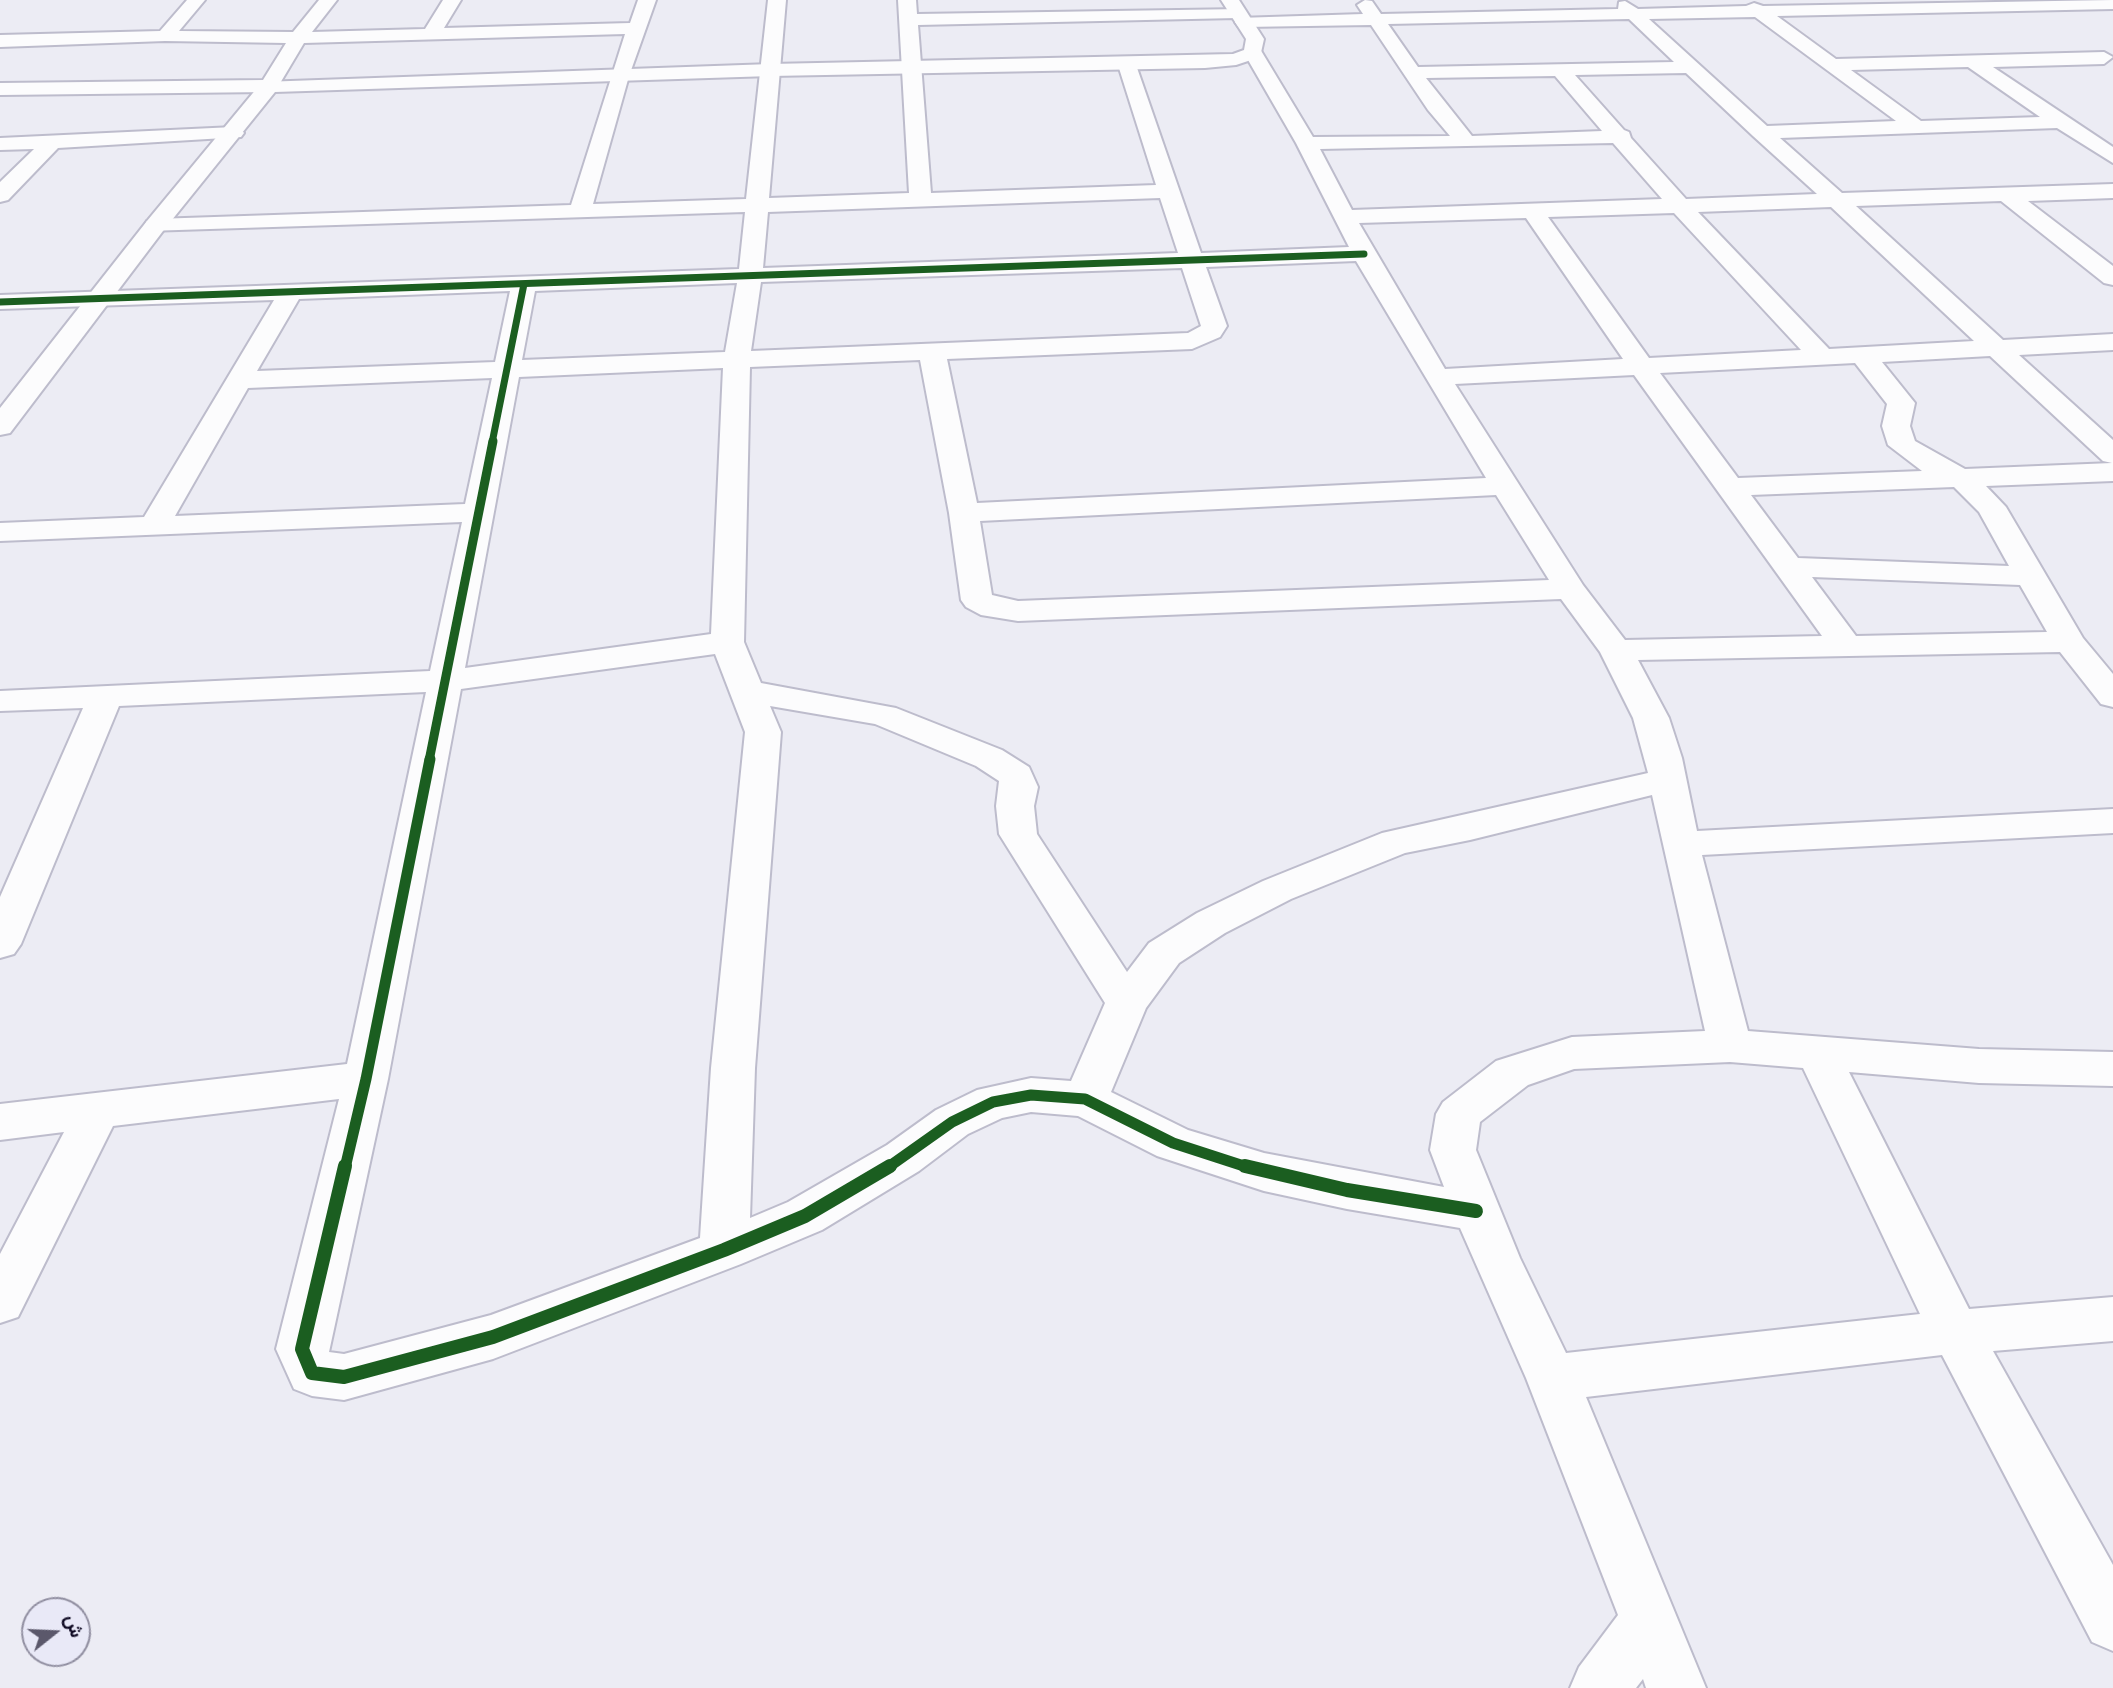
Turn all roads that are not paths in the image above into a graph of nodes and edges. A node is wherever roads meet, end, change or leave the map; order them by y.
1 (196, 0) edge
2 (328, 0) edge
3 (452, 0) edge
4 (648, 0) edge
5 (777, 0) edge
6 (1363, 0) edge
7 (1492, 0) edge
8 (1744, 0) edge
9 (2010, 3) edge
10 (1885, 5) edge
11 (2113, 5) edge
12 (1103, 8) edge
13 (1628, 8) edge
14 (908, 10) edge
15 (1237, 12) edge
16 (1760, 13) junction
17 (1509, 17) junction
18 (1377, 20) junction
19 (2048, 25) dead end
20 (638, 28) junction
21 (431, 34) junction
22 (165, 37) junction
23 (298, 37) junction
24 (2070, 38) dead end
25 (38, 40) junction
26 (0, 41) edge
27 (1253, 53) junction
28 (1972, 61) junction
29 (2108, 61) edge
30 (1127, 65) junction
31 (1834, 65) junction
32 (911, 67) junction
33 (1689, 67) junction
34 (771, 70) junction
35 (1560, 70) junction
36 (1412, 72) junction
37 (619, 76) junction
38 (269, 86) junction
39 (26, 88) junction
40 (0, 89) edge
41 (2061, 122) junction
42 (1915, 126) junction
43 (1760, 132) junction
44 (234, 134) junction
45 (1622, 136) junction
46 (1466, 142) junction
47 (51, 143) junction
48 (1306, 143) junction
49 (0, 144) edge
50 (2113, 157) edge
51 (1170, 191) junction
52 (2113, 191) edge
53 (0, 195) edge
54 (2007, 195) junction
55 (920, 199) junction
56 (1835, 200) junction
57 (756, 205) junction
58 (1680, 206) junction
59 (1532, 210) junction
60 (580, 211) junction
61 (1343, 217) junction
62 (155, 226) junction
63 (1364, 254) junction
64 (1194, 260) junction
65 (750, 277) junction
66 (2113, 278) edge
67 (524, 284) junction
68 (290, 293) junction
69 (99, 300) junction
70 (0, 302) edge
71 (2113, 342) edge
72 (1996, 348) junction
73 (932, 352) junction
74 (1862, 355) junction
75 (1822, 357) junction
76 (737, 360) junction
77 (1641, 366) junction
78 (507, 368) junction
79 (1437, 377) junction
80 (239, 380) junction
81 (0, 427) edge
82 (2113, 455) edge
83 (2113, 472) edge
84 (1961, 478) junction
85 (1507, 486) junction
86 (1730, 487) junction
87 (479, 512) junction
88 (964, 513) junction
89 (154, 525) junction
90 (0, 532) edge
91 (1789, 567) junction
92 (2029, 576) junction
93 (1570, 589) junction
94 (727, 642) junction
95 (2069, 642) junction
96 (1845, 644) junction
97 (1616, 650) junction
98 (445, 681) junction
99 (745, 691) junction
100 (106, 696) junction
101 (2113, 697) edge
102 (0, 701) edge
103 (1668, 780) junction
104 (2113, 821) edge
105 (1680, 844) junction
106 (0, 944) edge
107 (1127, 1002) junction
108 (1730, 1046) junction
109 (1818, 1054) junction
110 (2113, 1069) edge
111 (366, 1079) junction
112 (1085, 1099) junction
113 (98, 1111) junction
114 (0, 1122) edge
115 (1476, 1210) junction
116 (724, 1250) junction
117 (0, 1302) edge
118 (2113, 1319) edge
119 (1955, 1332) junction
120 (1552, 1378) junction
121 (1649, 1622) junction
122 (2113, 1622) edge
123 (1600, 1688) edge
124 (1676, 1688) edge

1 - 22 street
2 - 23 street
3 - 21 street
4 - 20 street
5 - 34 street
6 - 18 street
7 - 17 street
8 - 16 street
9 - 10 street
9 - 11 street
9 - 19 street
10 - 16 street
12 - 14 street
12 - 15 street
13 - 16 street
13 - 17 street
13 - 33 street
14 - 32 street
15 - 18 street
15 - 27 street
16 - 31 street
17 - 18 street
18 - 36 street
20 - 21 street
20 - 37 street
21 - 23 street
22 - 23 street
22 - 25 street
23 - 38 street
24 - 29 street
25 - 26 street
25 - 39 street
27 - 30 street
27 - 48 street
28 - 29 street
28 - 31 street
28 - 41 street
30 - 32 street
30 - 51 street
31 - 42 street
32 - 34 street
32 - 55 street
33 - 35 street
33 - 43 street
34 - 37 street
34 - 57 street
35 - 36 street
35 - 45 street
36 - 46 street
37 - 38 street
37 - 60 street
38 - 39 street
38 - 44 street
39 - 40 street
41 - 42 street
41 - 50 street
42 - 43 street
43 - 56 street
44 - 47 street
44 - 62 street
45 - 46 street
45 - 58 street
46 - 48 street
47 - 49 street
47 - 53 street
48 - 61 street
51 - 55 street
51 - 64 street
52 - 54 street
54 - 56 street
54 - 66 street
55 - 57 street
56 - 58 street
56 - 72 street
57 - 60 street
57 - 65 street
58 - 59 street
58 - 75 street
59 - 61 street
59 - 77 street
60 - 62 street
61 - 63 street
62 - 69 street
63 - 64 street
63 - 79 street
64 - 65 street
64 - 73 street
65 - 67 street
65 - 76 street
67 - 68 street
67 - 78 street
68 - 69 street
68 - 80 street
69 - 70 street
69 - 81 street
71 - 72 street
72 - 74 street
72 - 82 street
73 - 76 street
73 - 88 street
74 - 75 street
74 - 84 street
75 - 77 street
76 - 78 street
76 - 94 street
77 - 79 street
77 - 86 street
78 - 80 street
78 - 87 street
79 - 85 street
80 - 89 street
83 - 84 street
84 - 86 street
84 - 92 street
85 - 88 street
85 - 93 street
86 - 91 street
87 - 89 street
87 - 98 street
88 - 93 street
89 - 90 street
91 - 92 street
91 - 96 street
92 - 95 street
93 - 97 street
94 - 98 street
94 - 99 street
95 - 96 street
95 - 101 street
96 - 97 street
97 - 103 street
98 - 100 street
98 - 111 street
99 - 107 street
99 - 116 street
100 - 102 street
100 - 106 street
103 - 105 street
103 - 107 street
104 - 105 street
105 - 108 street
107 - 112 street
108 - 109 street
108 - 115 street
109 - 110 street
109 - 119 street
111 - 113 street
111 - 116 street
112 - 115 street
112 - 116 street
113 - 114 street
113 - 117 street
115 - 120 street
118 - 119 street
119 - 120 street
119 - 122 street
120 - 121 street
121 - 123 street
121 - 124 street

